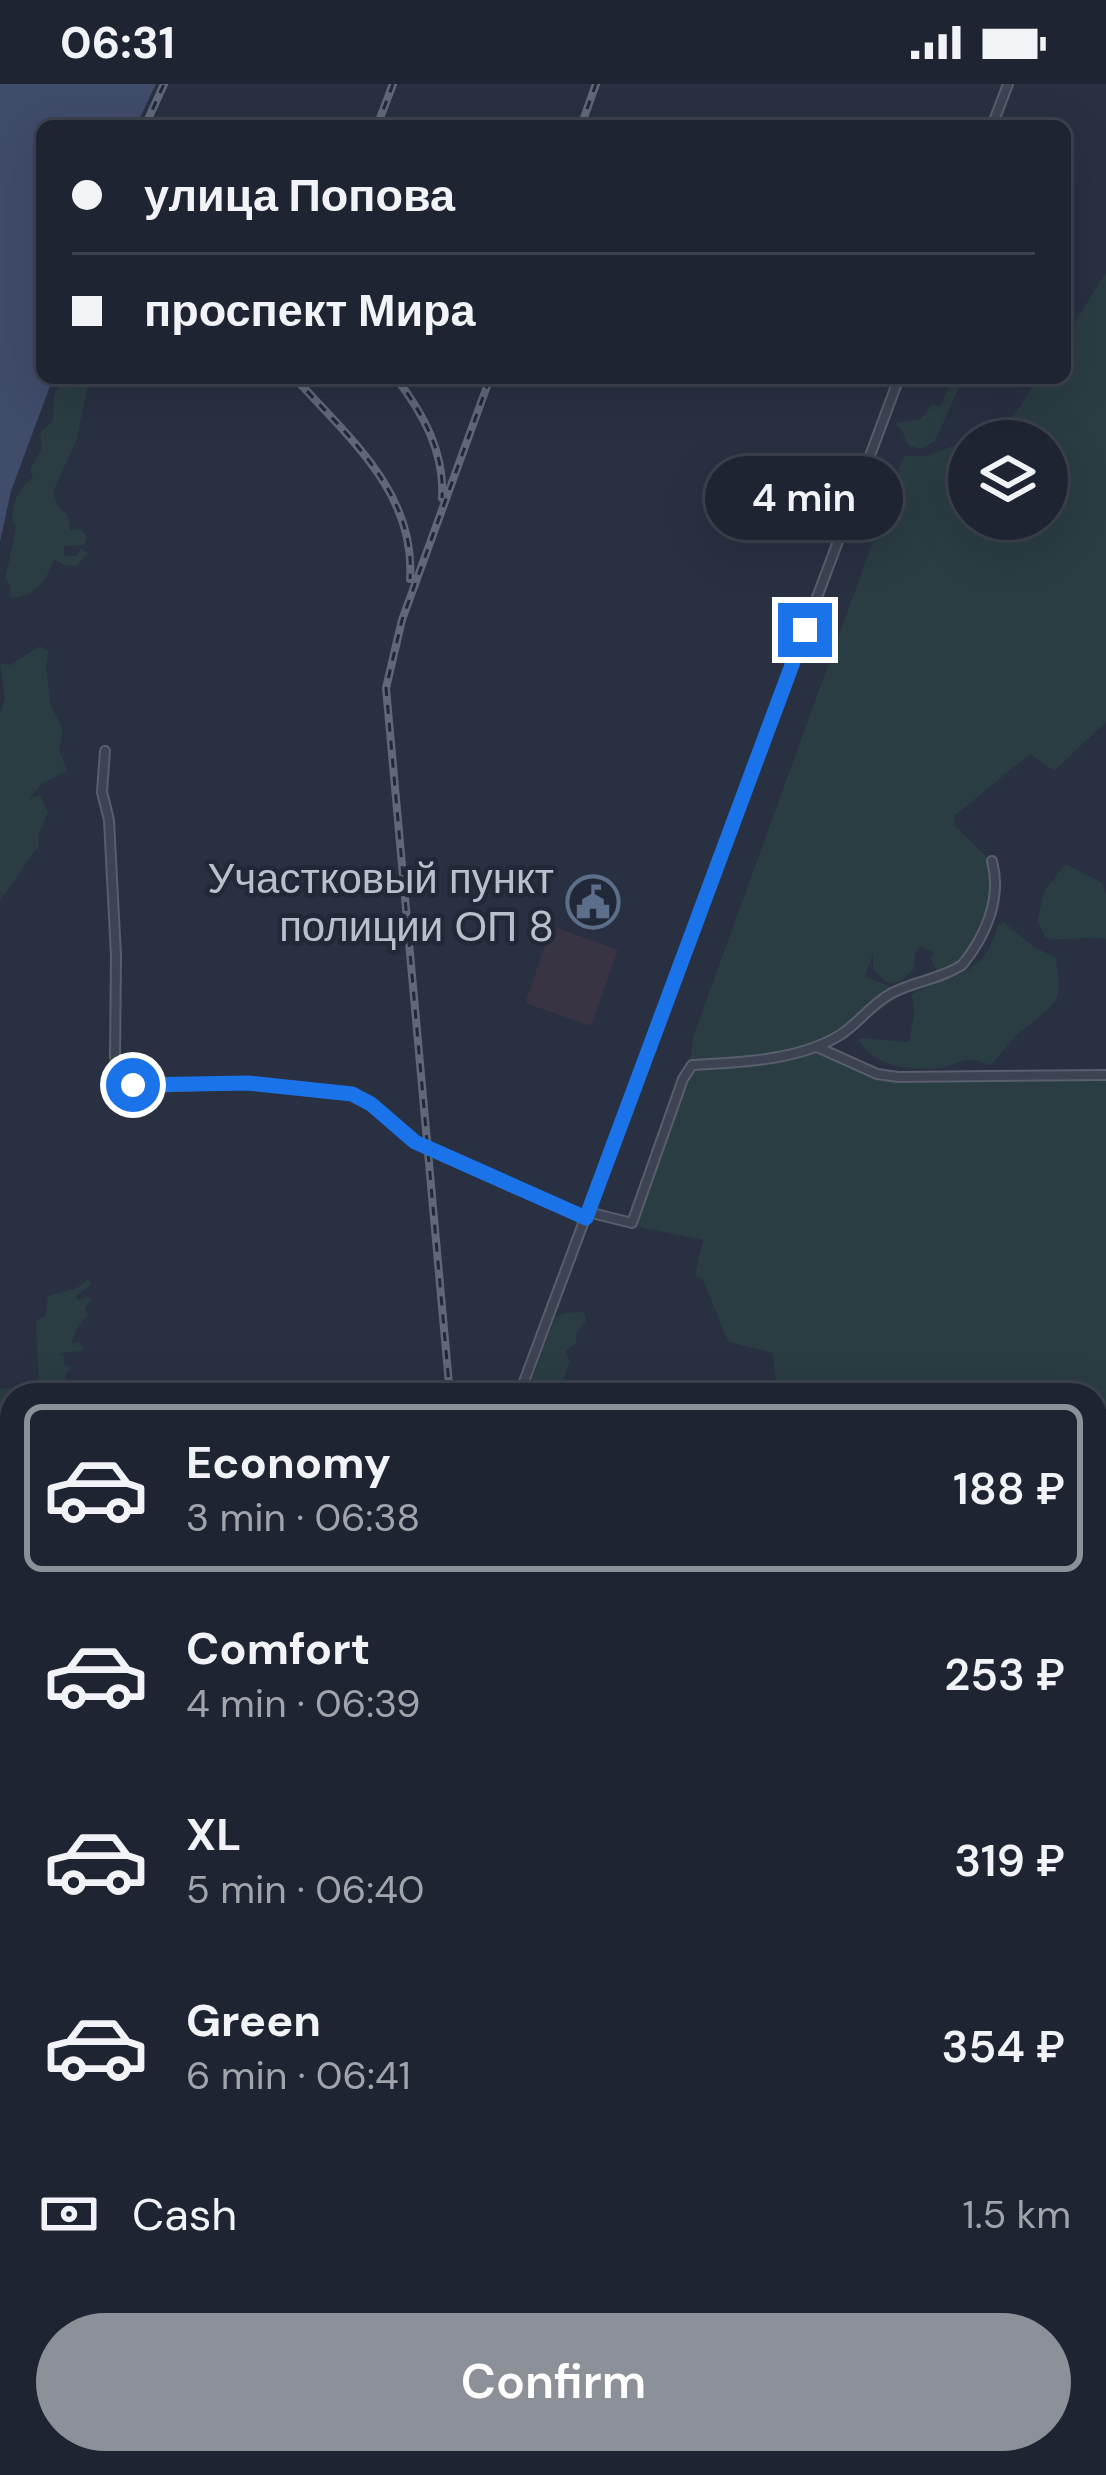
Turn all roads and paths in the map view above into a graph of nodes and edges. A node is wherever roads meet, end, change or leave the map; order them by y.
1 (1008, 84) edge
2 (994, 120) edge
3 (897, 384) edge
4 (105, 751) dead end
5 (992, 861) dead end
6 (816, 1046) junction
7 (1106, 1075) edge
8 (587, 1215) junction
9 (524, 1383) edge

1 - 2 street
3 - 8 street
4 - 8 street
5 - 6 street
6 - 7 street
6 - 8 street
8 - 9 street

